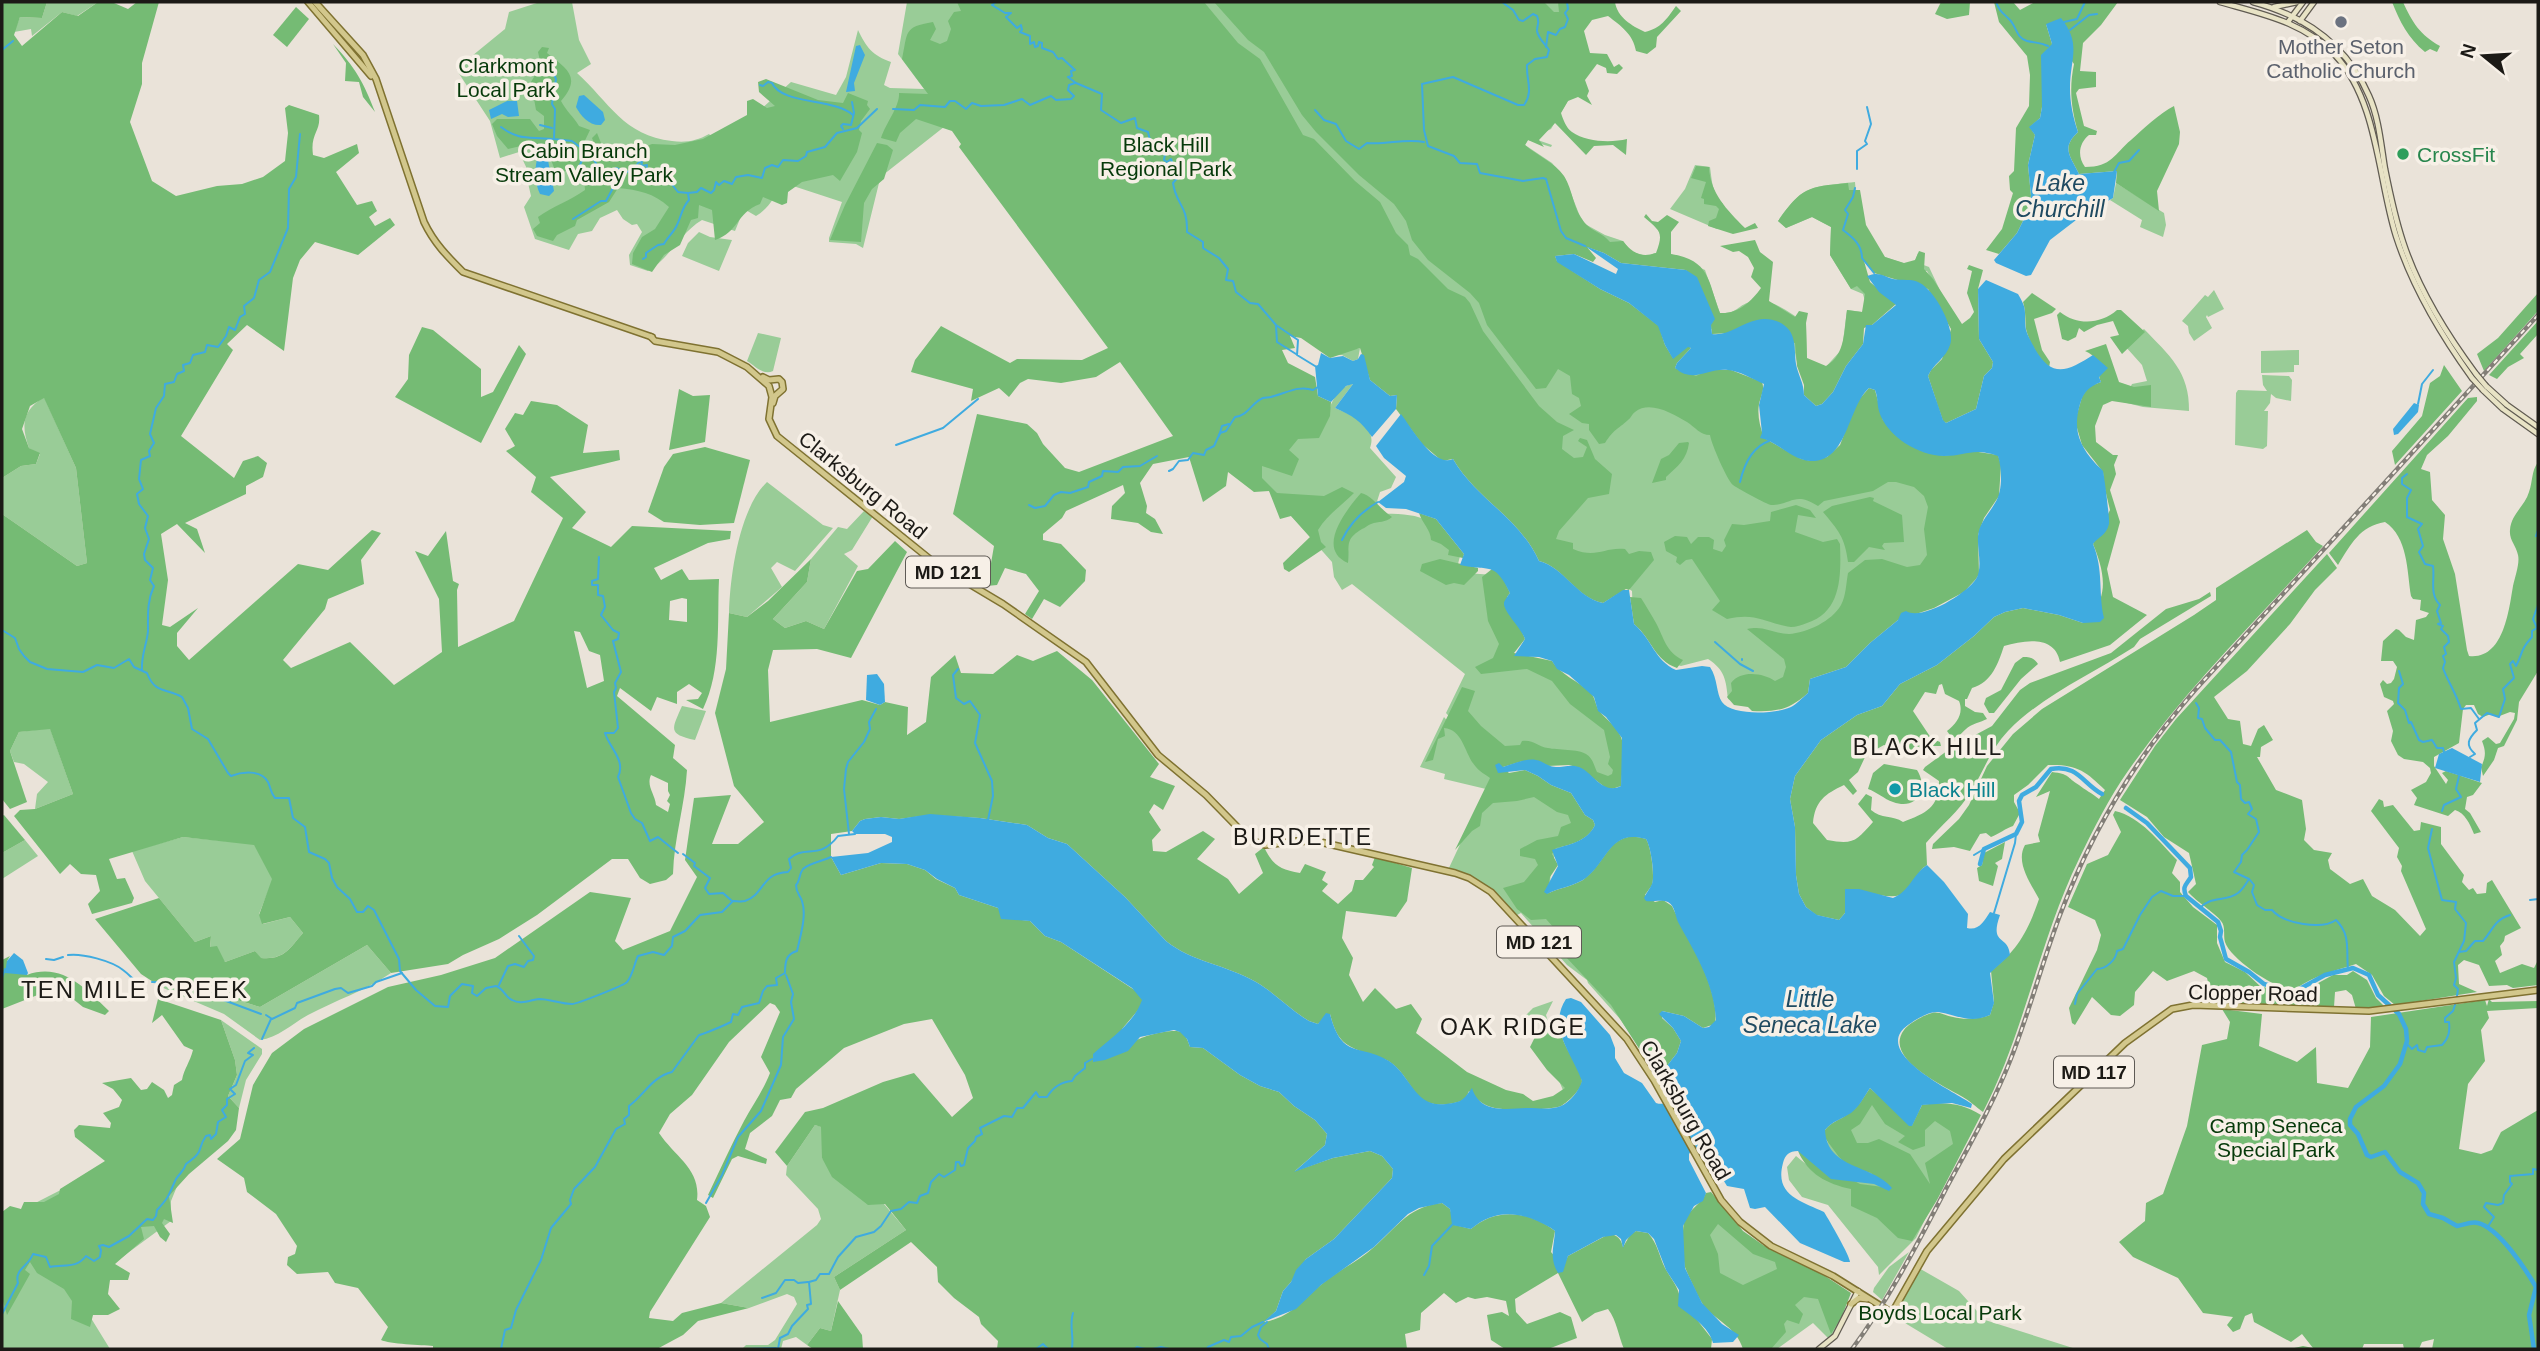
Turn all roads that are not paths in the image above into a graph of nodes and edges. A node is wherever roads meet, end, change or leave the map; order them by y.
1 (308, 2) edge
2 (315, 2) edge
3 (2220, 2) edge
4 (2253, 2) edge
5 (2297, 2) edge
6 (2303, 2) edge
7 (2314, 2) edge
8 (2271, 7) junction
9 (2293, 15) junction
10 (2301, 19) junction
11 (2288, 22) junction
12 (2295, 26) junction
13 (389, 121) junction
14 (754, 372) junction
15 (2474, 376) junction
16 (773, 380) junction
17 (769, 388) junction
18 (2484, 388) junction
19 (778, 393) junction
20 (770, 423) junction
21 (2538, 427) edge
22 (2538, 433) edge
23 (2538, 990) edge
24 (1858, 1291) junction
25 (1869, 1299) junction
26 (1851, 1304) junction
27 (1892, 1313) joint
28 (1819, 1349) edge

1 - 13 main road
2 - 13 main road
3 - 11 main road
4 - 8 main road
5 - 8 main road
6 - 9 main road
7 - 10 main road
8 - 9 main road
9 - 10 main road
9 - 11 main road
10 - 12 main road
10 - 15 main road
11 - 12 main road
12 - 15 main road
13 - 14 main road
14 - 16 main road
14 - 17 main road
15 - 18 main road, bridge
16 - 17 main road
16 - 19 main road
17 - 19 main road
17 - 20 main road
18 - 21 main road
18 - 22 main road
19 - 20 main road
20 - 24 main road, Clarksburg Road / MD 121
23 - 27 main road, Clopper Road / MD 117
24 - 25 main road, Clarksburg Road / MD 117
24 - 26 main road
25 - 26 main road
25 - 27 main road, Clarksburg Road / MD 117
26 - 28 main road

